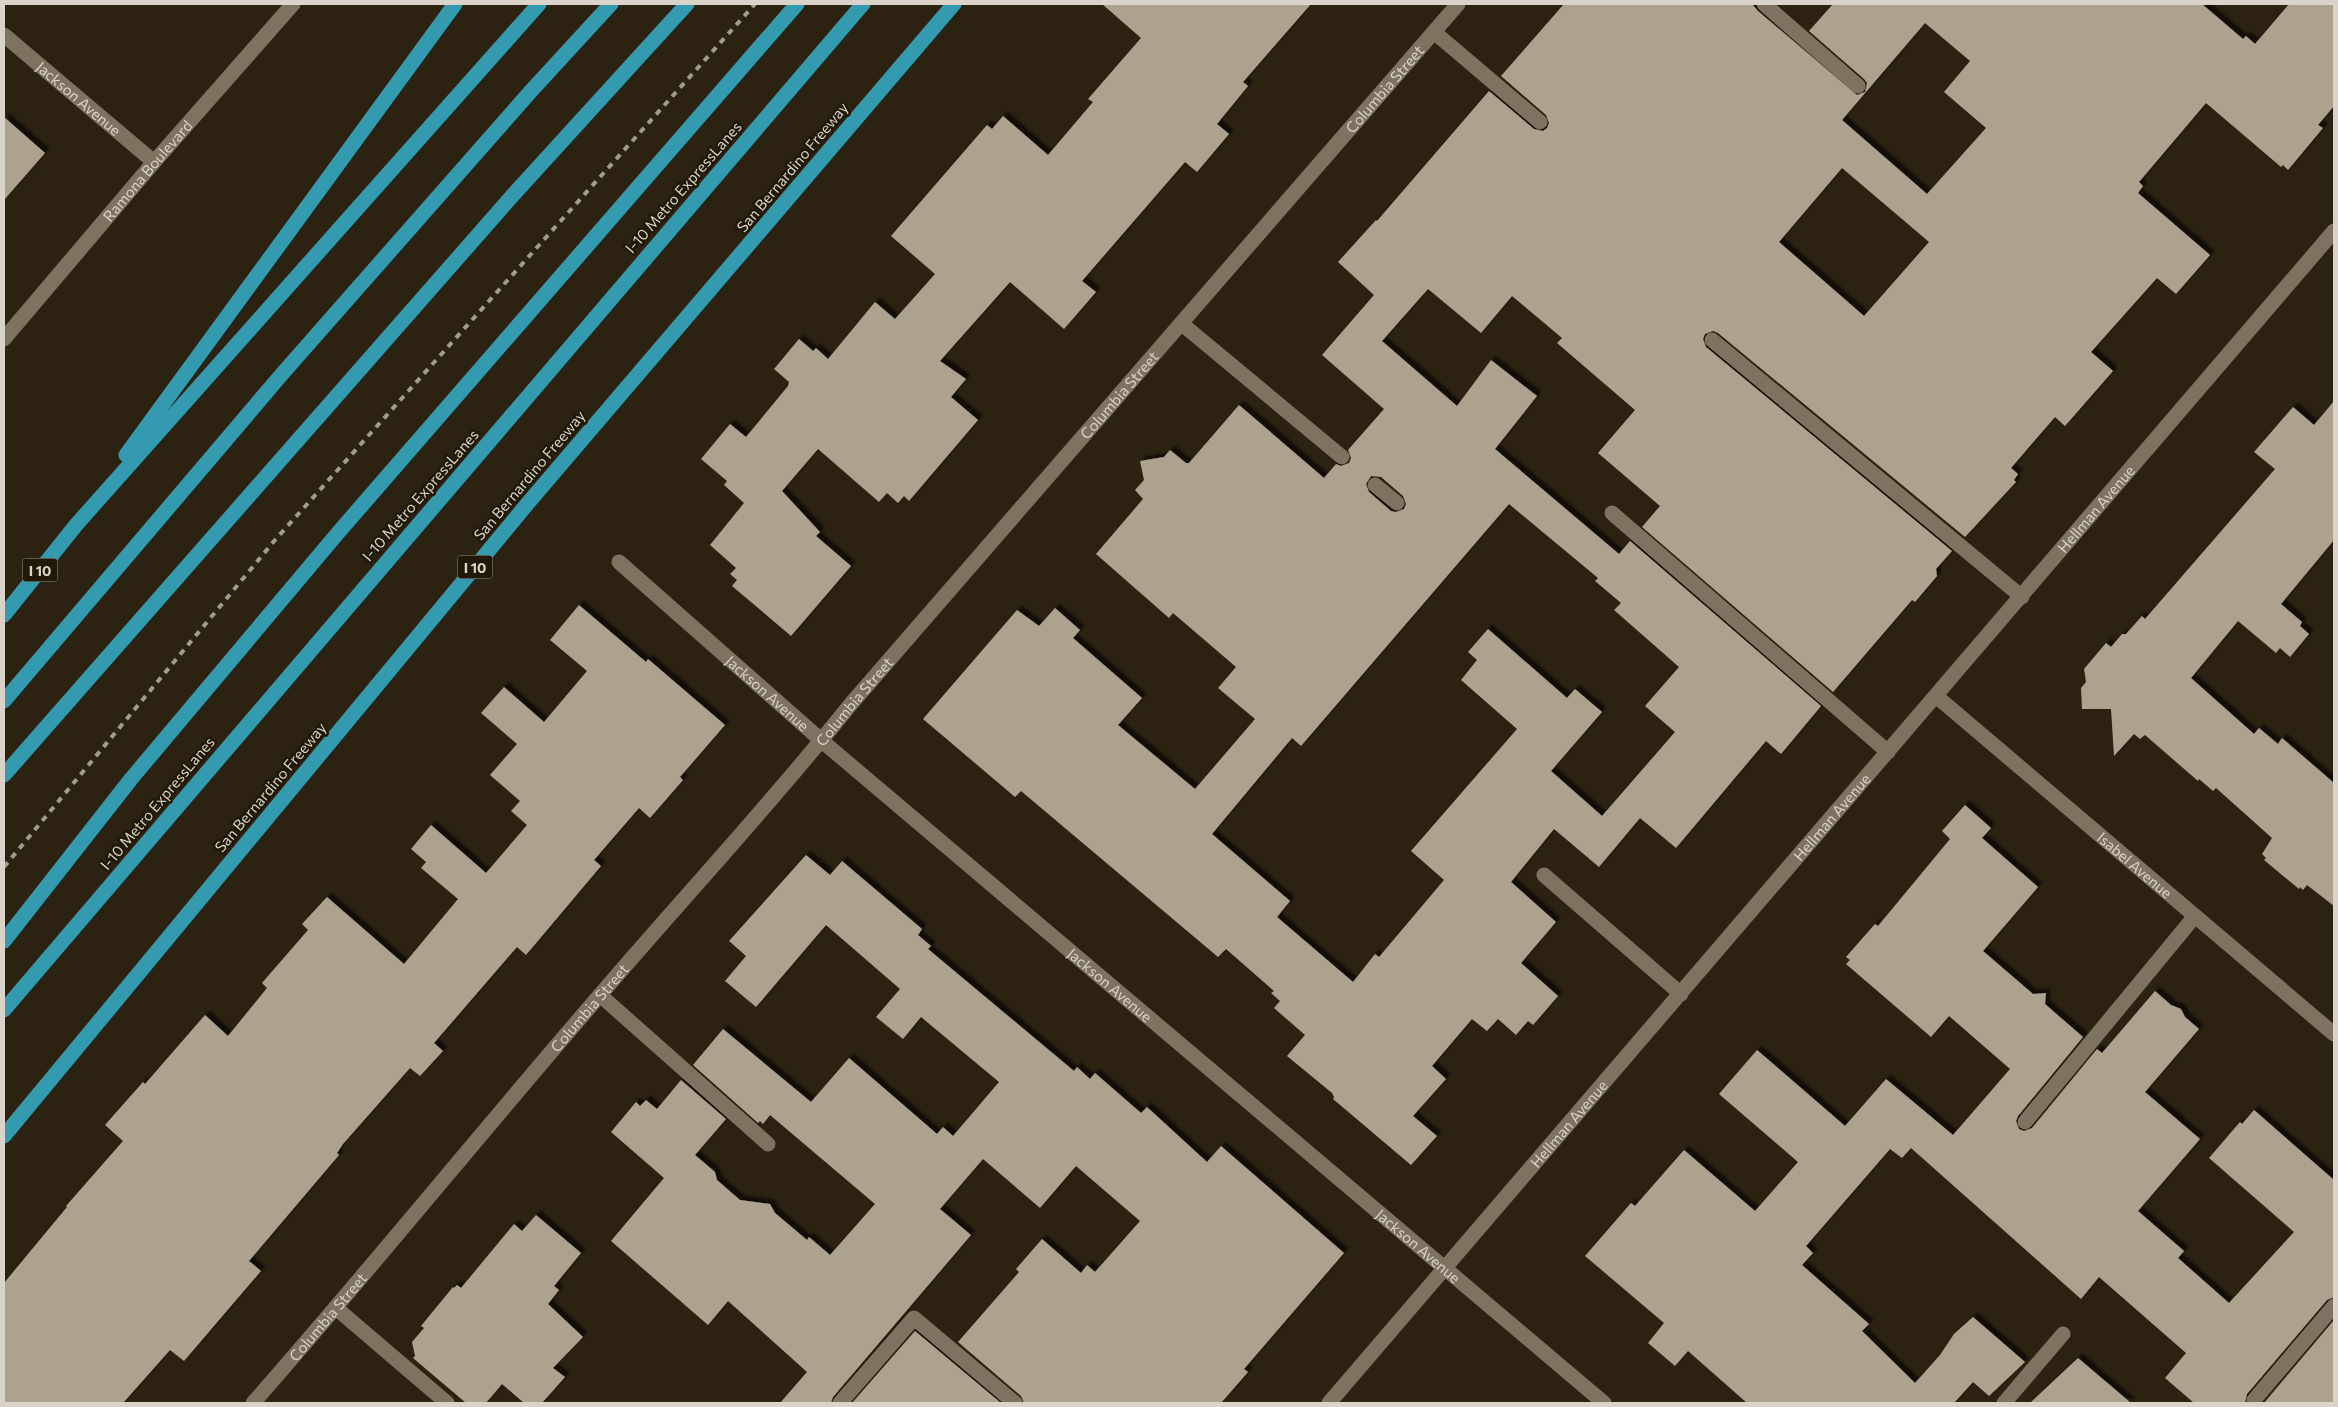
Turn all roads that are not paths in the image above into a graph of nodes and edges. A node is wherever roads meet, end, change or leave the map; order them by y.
1 (293, 4) edge
2 (454, 4) edge
3 (539, 4) edge
4 (611, 4) edge
5 (687, 4) edge
6 (797, 4) edge
7 (863, 4) edge
8 (954, 4) edge
9 (1458, 4) edge
10 (1764, 4) edge
11 (1434, 32) junction
12 (4, 35) edge
13 (1858, 86) dead end
14 (1540, 122) dead end
15 (154, 162) junction
16 (2334, 231) edge
17 (1182, 324) junction
18 (4, 339) edge
19 (1712, 340) dead end
20 (1342, 457) dead end
21 (1375, 485) dead end
22 (1397, 503) dead end
23 (1612, 513) dead end
24 (76, 524) junction
25 (619, 562) dead end
26 (2022, 597) junction
27 (4, 615) edge
28 (1936, 696) junction
29 (4, 701) edge
30 (822, 741) junction
31 (1888, 752) junction
32 (4, 775) edge
33 (1544, 875) dead end
34 (2195, 916) junction
35 (4, 941) edge
36 (1680, 994) junction
37 (600, 995) junction
38 (4, 1010) edge
39 (2334, 1034) edge
40 (2025, 1122) dead end
41 (4, 1136) edge
42 (768, 1144) dead end
43 (1445, 1268) junction
44 (2334, 1306) edge
45 (336, 1308) junction
46 (2063, 1334) dead end
47 (2254, 1400) dead end
48 (253, 1403) edge
49 (447, 1403) edge
50 (840, 1403) edge
51 (1015, 1403) edge
52 (1329, 1403) edge
53 (1604, 1403) edge
54 (2004, 1403) edge

1 - 15 street, Ramona Boulevard
2 - 24 highway
3 - 24 highway, I 10
4 - 29 highway
5 - 32 highway
6 - 35 highway
7 - 38 highway, I-10 Metro ExpressLanes
8 - 41 highway, San Bernardino Freeway / I 10
9 - 11 street, Columbia Street
10 - 13 street
11 - 14 street
11 - 17 street, Columbia Street
12 - 15 street, Jackson Avenue
15 - 18 street, Ramona Boulevard
16 - 26 street, Hellman Avenue
17 - 20 street
17 - 30 street, Columbia Street
19 - 26 street
21 - 22 street
23 - 31 street
24 - 27 highway, I 10
25 - 30 street, Jackson Avenue
26 - 28 street, Hellman Avenue
28 - 31 street, Hellman Avenue
28 - 34 street, Isabel Avenue
30 - 37 street, Columbia Street
30 - 43 street, Jackson Avenue
31 - 36 street, Hellman Avenue
33 - 36 street
34 - 39 street, Isabel Avenue
34 - 40 street
36 - 43 street, Hellman Avenue
37 - 42 street
37 - 45 street, Columbia Street
43 - 52 street, Hellman Avenue
43 - 53 street, Jackson Avenue
44 - 47 street
45 - 48 street, Columbia Street
45 - 49 street
46 - 54 street
50 - 51 street

